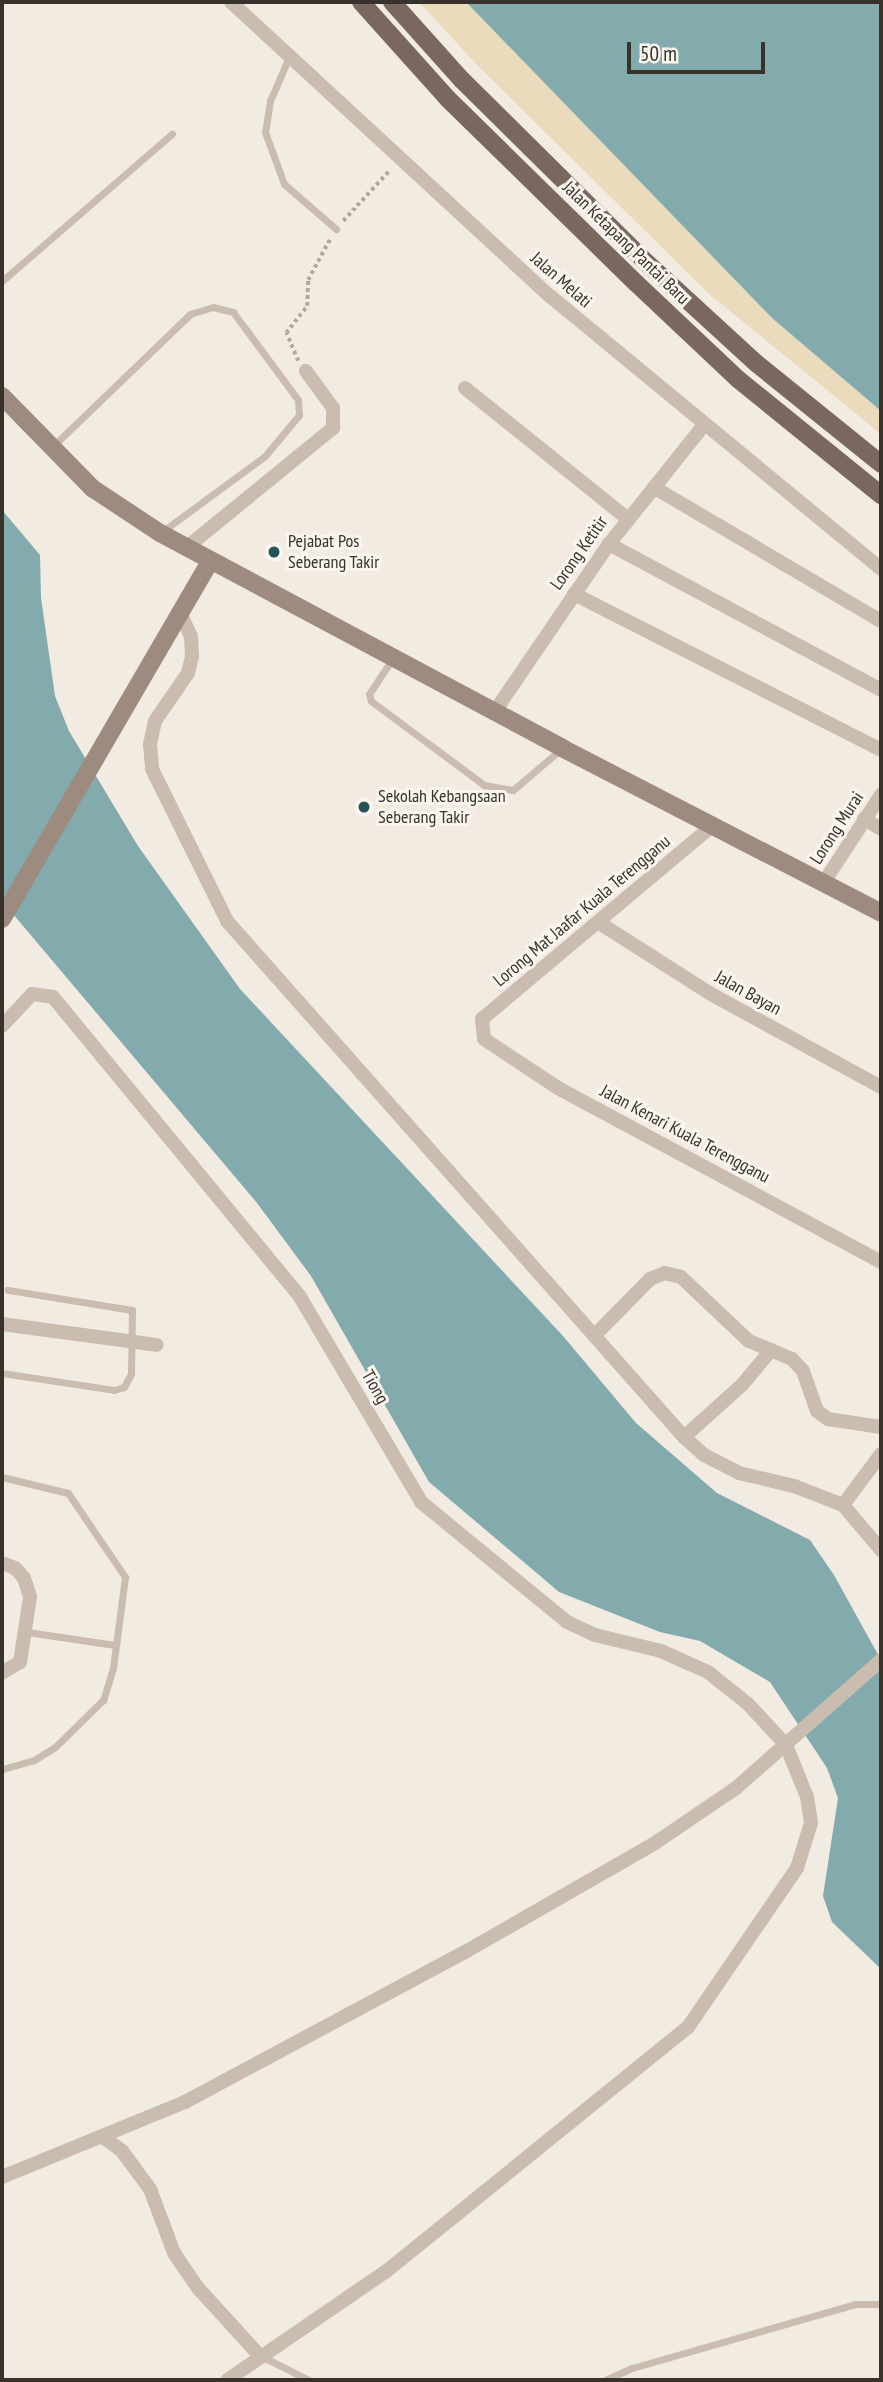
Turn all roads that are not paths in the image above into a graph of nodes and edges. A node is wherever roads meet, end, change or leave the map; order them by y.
1 (231, 2) edge
2 (361, 2) edge
3 (393, 2) edge
4 (289, 57) junction
5 (172, 134) dead end
6 (336, 229) road end
7 (2, 281) edge
8 (306, 371) road end
9 (465, 388) dead end
10 (2, 396) edge
11 (704, 425) junction
12 (51, 448) junction
13 (881, 464) edge
14 (655, 488) junction
15 (881, 495) edge
16 (628, 519) junction
17 (160, 533) junction
18 (609, 544) junction
19 (186, 548) junction
20 (211, 562) junction
21 (881, 569) edge
22 (574, 594) junction
23 (180, 613) junction
24 (881, 621) edge
25 (393, 658) junction
26 (881, 690) edge
27 (495, 711) junction
28 (562, 748) junction
29 (881, 750) edge
30 (881, 795) edge
31 (864, 820) junction
32 (712, 826) junction
33 (881, 829) edge
34 (824, 882) junction
35 (881, 913) edge
36 (2, 919) edge
37 (601, 924) junction
38 (2, 1026) edge
39 (481, 1028) joint
40 (881, 1087) edge
41 (879, 1257) edge
42 (8, 1290) dead end
43 (2, 1324) edge
44 (597, 1333) junction
45 (128, 1341) junction
46 (157, 1345) dead end
47 (771, 1350) junction
48 (2, 1373) edge
49 (881, 1427) edge
50 (684, 1437) junction
51 (881, 1454) edge
52 (2, 1477) edge
53 (843, 1505) junction
54 (881, 1550) edge
55 (2, 1563) edge
56 (27, 1632) junction
57 (115, 1645) junction
58 (881, 1660) edge
59 (2, 1673) edge
60 (786, 1745) junction
61 (2, 1769) edge
62 (103, 2137) junction
63 (2, 2177) edge
64 (881, 2304) edge
65 (259, 2355) junction
66 (227, 2380) edge
67 (309, 2380) edge
68 (606, 2380) edge

1 - 4 street, Jalan Melati
2 - 15 main road, Jalan Ketapang Pantai Baru
3 - 13 main road, Jalan Ketapang Pantai Baru
4 - 6 lane
4 - 11 street, Jalan Melati
5 - 7 lane
8 - 19 street
9 - 16 street
10 - 12 street
11 - 14 street, Lorong Ketitir
11 - 21 street, Jalan Melati
12 - 17 street
12 - 17 lane
14 - 16 street, Lorong Ketitir
14 - 24 street
16 - 18 street, Lorong Ketitir
17 - 19 street
18 - 22 street, Lorong Ketitir
18 - 26 street
19 - 20 street
20 - 23 street
20 - 25 street
22 - 27 street, Lorong Ketitir
22 - 29 street
23 - 36 street
23 - 44 street
25 - 27 street
25 - 28 lane
27 - 28 street
28 - 32 street
30 - 31 street, Lorong Murai
31 - 33 street
31 - 34 street, Lorong Murai
32 - 34 street
32 - 37 street, Lorong Mat Jaafar Kuala Terengganu
34 - 35 street
37 - 39 street, Lorong Mat Jaafar Kuala Terengganu
37 - 40 street, Jalan Bayan
38 - 60 street, Tiong
39 - 41 street, Jalan Kenari Kuala Terengganu
42 - 45 lane
43 - 45 street
44 - 47 street
44 - 50 street
45 - 46 street
45 - 48 lane
47 - 49 street
47 - 50 street
50 - 53 street
51 - 53 street
52 - 57 lane
53 - 54 street
55 - 56 street
56 - 57 lane
56 - 59 street
57 - 61 lane
58 - 60 street
60 - 62 street
60 - 65 street
62 - 63 street
62 - 65 street
64 - 68 lane
65 - 66 street
65 - 67 lane

